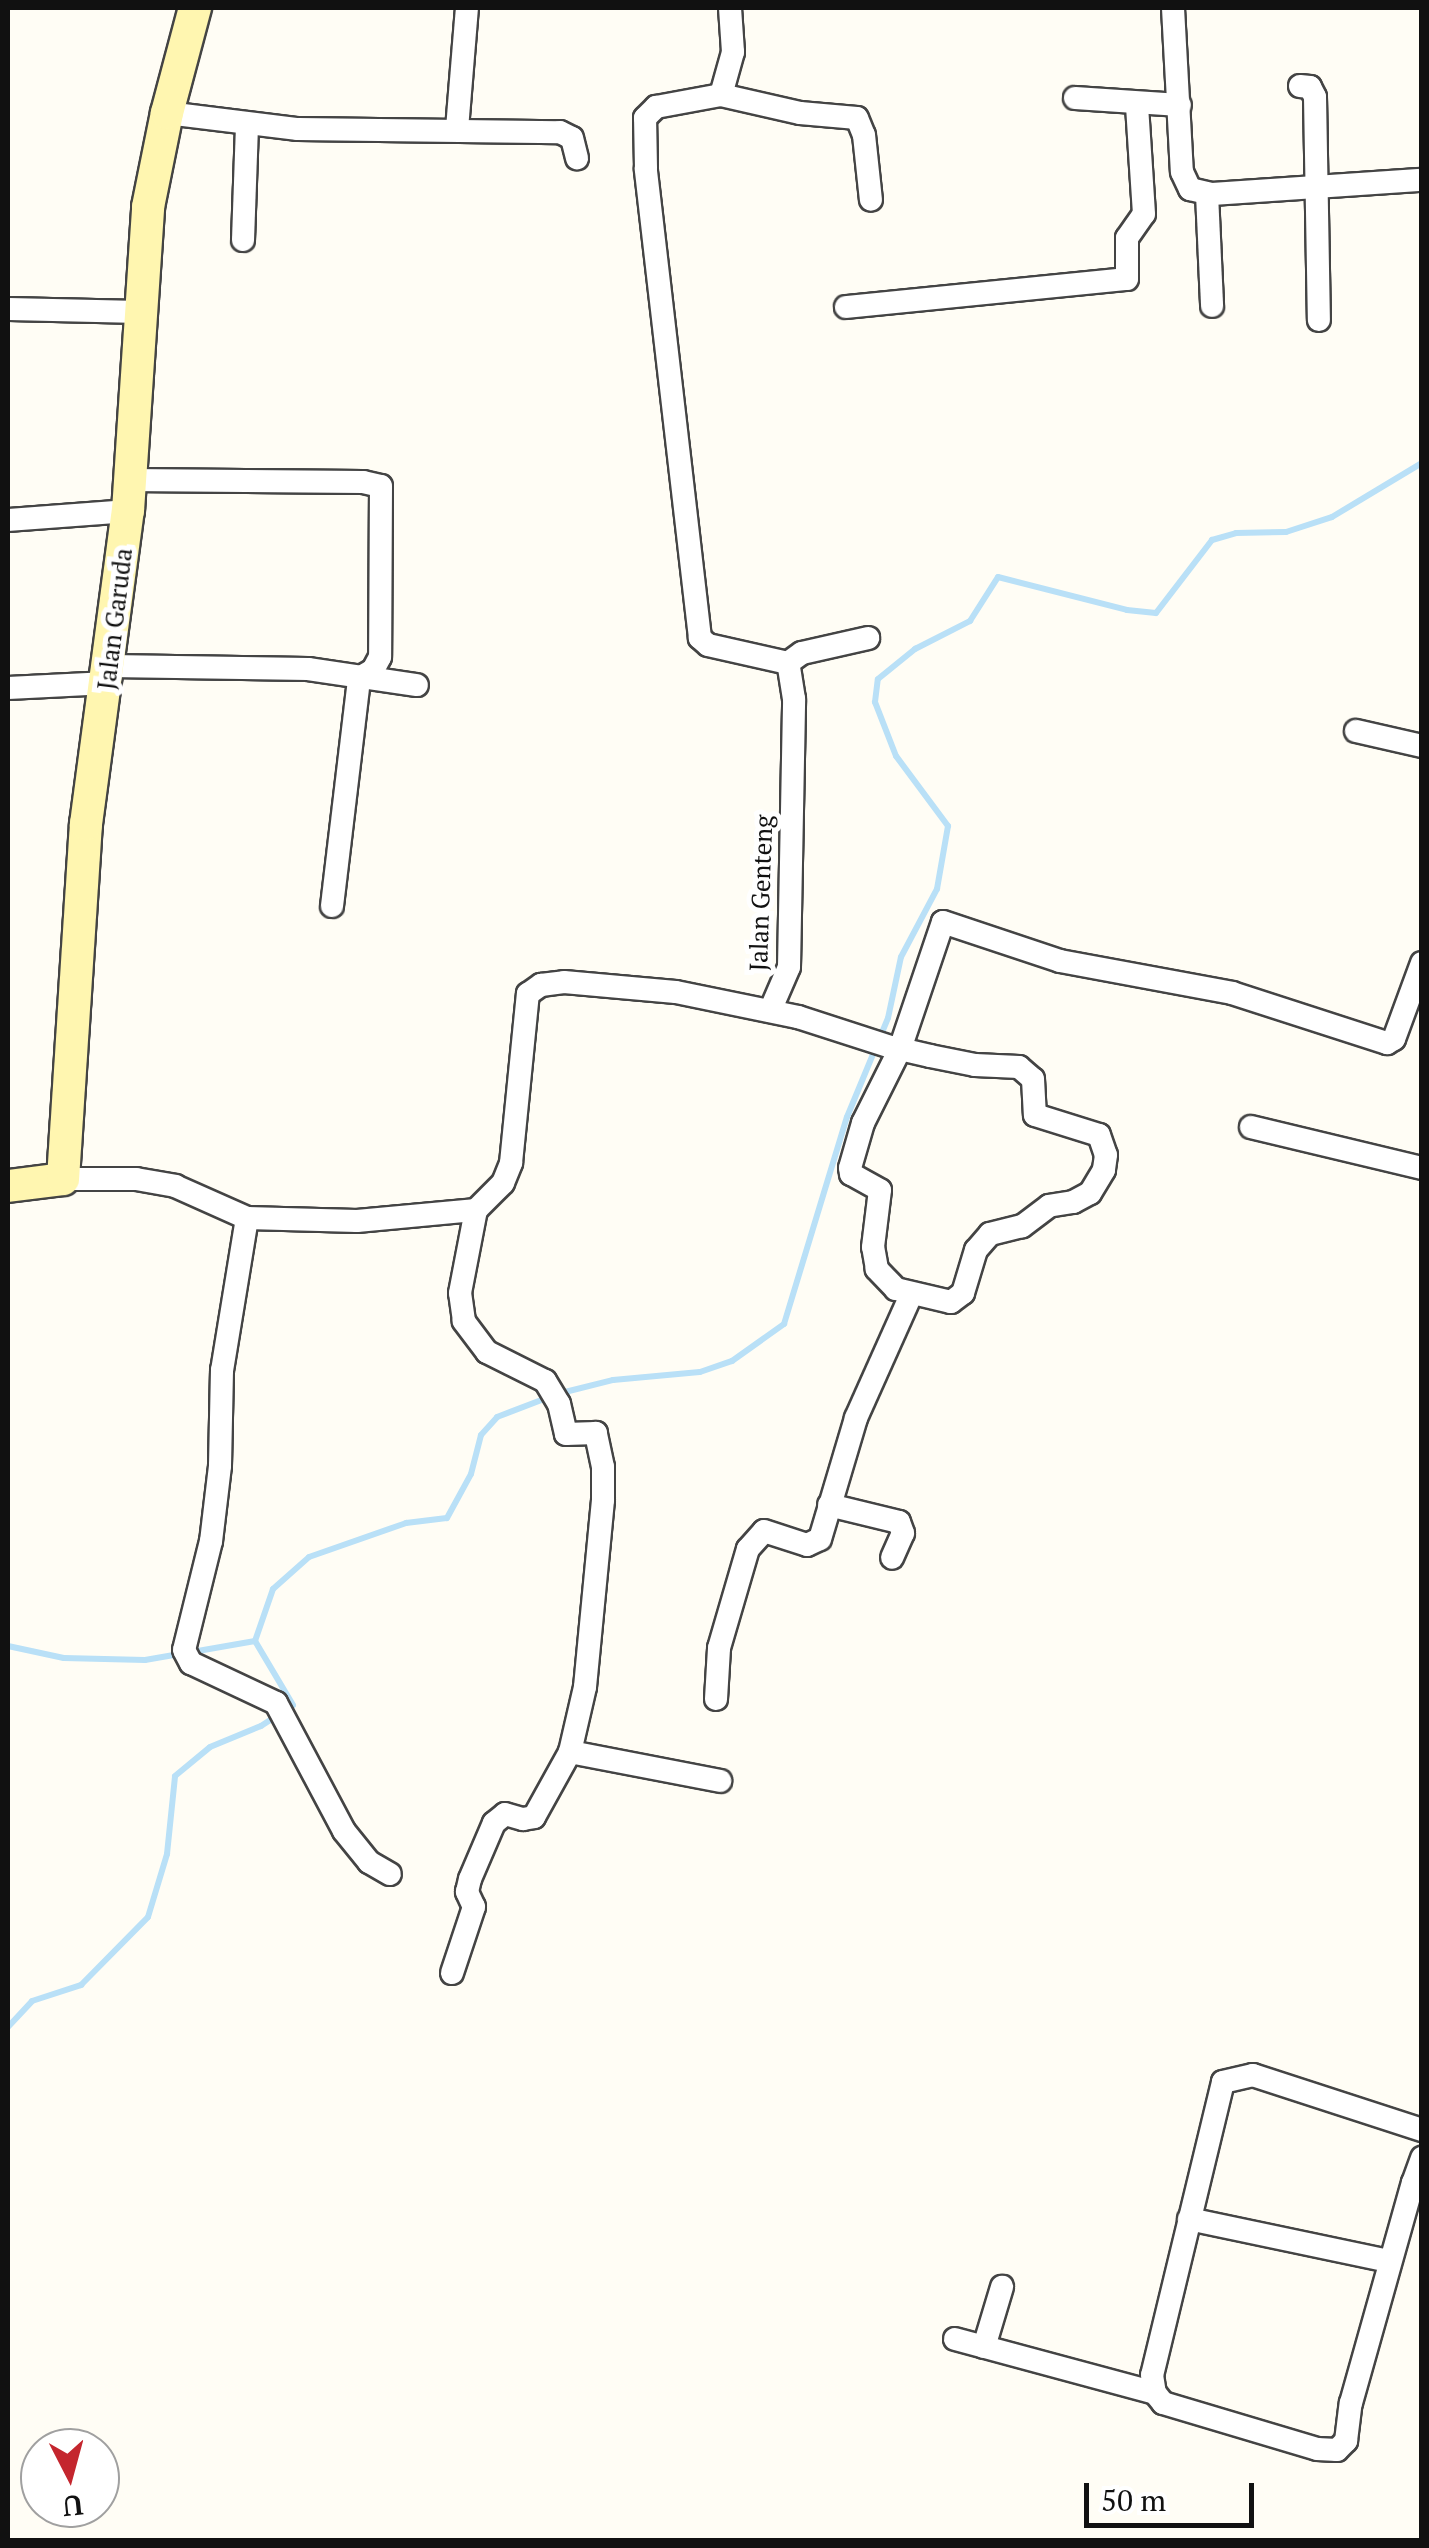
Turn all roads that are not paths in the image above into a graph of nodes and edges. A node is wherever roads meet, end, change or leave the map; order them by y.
1 (195, 8) edge
2 (467, 8) edge
3 (730, 8) edge
4 (1173, 8) edge
5 (1300, 86) dead end
6 (721, 95) junction
7 (1075, 98) dead end
8 (1138, 105) junction
9 (1180, 105) junction
10 (167, 113) junction
11 (247, 126) junction
12 (457, 129) junction
13 (578, 158) dead end
14 (1418, 180) dead end
15 (1315, 186) junction
16 (1208, 194) junction
17 (871, 200) dead end
18 (243, 240) dead end
19 (1212, 306) dead end
20 (846, 307) dead end
21 (8, 309) edge
22 (140, 312) junction
23 (1318, 320) dead end
24 (128, 496) junction
25 (8, 520) edge
26 (868, 638) dead end
27 (788, 663) junction
28 (109, 675) junction
29 (359, 678) junction
30 (417, 686) dead end
31 (8, 688) edge
32 (1356, 731) dead end
33 (1422, 746) edge
34 (332, 906) dead end
35 (1422, 963) edge
36 (770, 1012) junction
37 (885, 1045) junction
38 (1251, 1127) dead end
39 (1422, 1168) edge
40 (63, 1179) junction
41 (8, 1186) edge
42 (476, 1210) junction
43 (247, 1218) junction
44 (911, 1295) junction
45 (830, 1505) junction
46 (892, 1558) dead end
47 (716, 1698) dead end
48 (570, 1752) junction
49 (720, 1780) dead end
50 (390, 1874) dead end
51 (452, 1973) dead end
52 (1422, 2130) edge
53 (1422, 2158) edge
54 (1417, 2185) edge
55 (1189, 2219) junction
56 (1390, 2261) junction
57 (1002, 2287) dead end
58 (955, 2339) dead end
59 (984, 2347) junction
60 (1155, 2393) junction

1 - 10 street, Jalan Garuda
2 - 12 street
3 - 6 street
4 - 9 street
5 - 15 street
6 - 17 street
6 - 27 street
7 - 8 street
8 - 9 street
8 - 20 street
9 - 16 street
10 - 11 street
10 - 22 street, Jalan Garuda
11 - 12 street
11 - 18 street
12 - 13 street
14 - 15 street
15 - 16 street
15 - 23 street
16 - 19 street
21 - 22 street
22 - 24 street, Jalan Garuda
24 - 25 street
24 - 28 street, Jalan Garuda
24 - 29 street
26 - 27 street
27 - 36 street, Jalan Genteng
28 - 29 street
28 - 31 street
28 - 40 street, Jalan Garuda
29 - 30 street
29 - 34 street
32 - 33 street
35 - 37 street
36 - 37 street
36 - 42 street, Jalan Genteng
37 - 44 street
37 - 44 street
38 - 39 street
40 - 41 street
40 - 43 street
42 - 43 street
42 - 48 street
43 - 50 street
44 - 45 street
45 - 46 street
45 - 47 street
48 - 49 street
48 - 51 street
52 - 55 street
53 - 54 street
54 - 56 street
55 - 56 street
55 - 60 street
56 - 60 street
57 - 59 street
58 - 59 street
59 - 60 street

